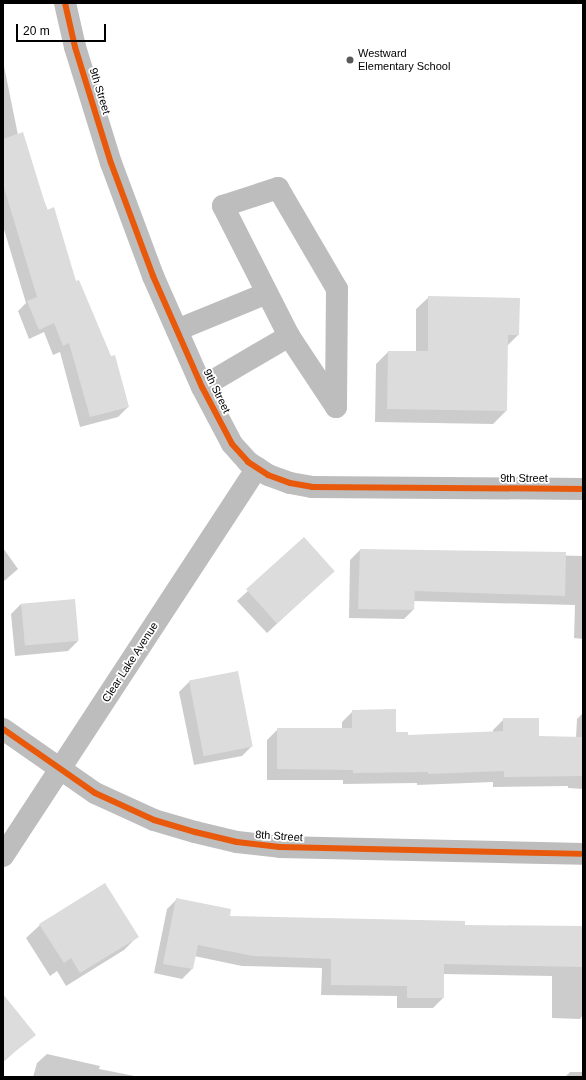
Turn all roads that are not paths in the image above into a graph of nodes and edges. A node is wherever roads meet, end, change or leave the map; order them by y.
1 (65, 3) edge
2 (267, 293) junction
3 (177, 330) junction
4 (289, 336) junction
5 (202, 386) junction
6 (257, 468) junction
7 (583, 489) edge
8 (3, 729) edge
9 (59, 770) junction
10 (583, 854) edge
11 (3, 856) edge

1 - 3 street, 9th Street
2 - 3 street
2 - 4 street
2 - 4 street
3 - 5 street, 9th Street
4 - 5 street
5 - 6 street, 9th Street
6 - 7 street, 9th Street
6 - 9 street, Clear Lake Avenue
8 - 9 street, 8th Street
9 - 10 street, 8th Street
9 - 11 street, Clear Lake Avenue

